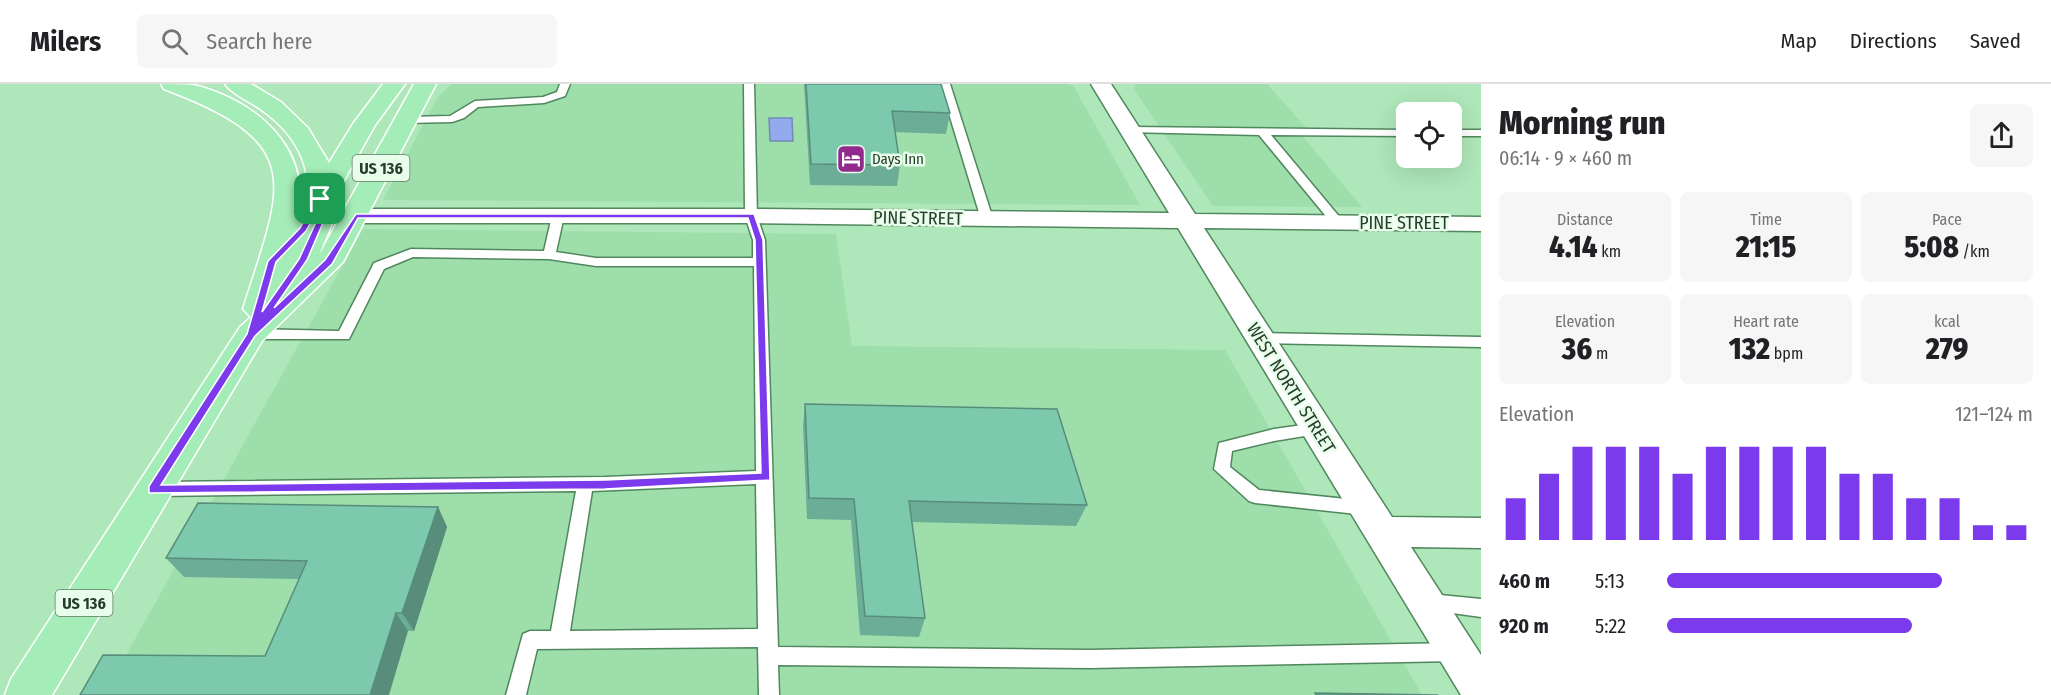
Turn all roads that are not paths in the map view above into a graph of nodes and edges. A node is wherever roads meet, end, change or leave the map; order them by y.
1 (172, 84) edge
2 (236, 84) edge
3 (394, 84) edge
4 (425, 84) edge
5 (565, 84) edge
6 (749, 84) edge
7 (945, 84) edge
8 (1101, 84) edge
9 (406, 120) junction
10 (1130, 130) junction
11 (1262, 131) junction
12 (1396, 133) edge
13 (1462, 133) edge
14 (1481, 133) edge
15 (320, 199) junction
16 (356, 216) junction
17 (558, 216) junction
18 (751, 216) junction
19 (987, 219) junction
20 (1187, 220) junction
21 (1338, 223) junction
22 (1481, 224) edge
23 (549, 255) junction
24 (272, 261) junction
25 (760, 262) junction
26 (252, 334) junction
27 (1260, 338) junction
28 (1481, 342) edge
29 (1317, 429) junction
30 (766, 477) junction
31 (585, 484) junction
32 (153, 489) junction
33 (1374, 520) junction
34 (1481, 533) edge
35 (1425, 602) junction
36 (1481, 608) edge
37 (559, 640) junction
38 (768, 647) junction
39 (1456, 652) junction
40 (1481, 691) edge
41 (27, 695) edge
42 (516, 695) edge
43 (769, 695) edge

1 - 24 main road
2 - 15 main road
3 - 15 main road, US 136
4 - 9 main road, US 136
5 - 9 lane
6 - 18 lane
7 - 19 lane
8 - 10 street, WEST NORTH STREET
9 - 16 main road, US 136
10 - 11 lane
10 - 20 street, WEST NORTH STREET
11 - 12 lane
11 - 21 lane
13 - 14 lane
15 - 24 main road, US 136
15 - 26 main road
16 - 17 street, PINE STREET
16 - 26 main road, US 136
17 - 18 street, PINE STREET
17 - 23 lane
18 - 19 street, PINE STREET
18 - 25 lane
19 - 20 street, PINE STREET
20 - 21 street, PINE STREET
20 - 27 street, WEST NORTH STREET
21 - 22 street, PINE STREET
23 - 25 lane
23 - 26 lane
24 - 26 main road, US 136
25 - 30 lane
26 - 32 main road, US 136
27 - 28 lane
27 - 29 street, WEST NORTH STREET
29 - 33 street, WEST NORTH STREET
29 - 33 lane
30 - 31 lane
30 - 38 lane
31 - 32 lane
31 - 37 lane
32 - 41 main road, US 136
33 - 34 street
33 - 35 street, WEST NORTH STREET
35 - 36 lane
35 - 39 street, WEST NORTH STREET
37 - 38 lane
37 - 42 lane
38 - 39 lane
38 - 43 lane
39 - 40 street, WEST NORTH STREET

